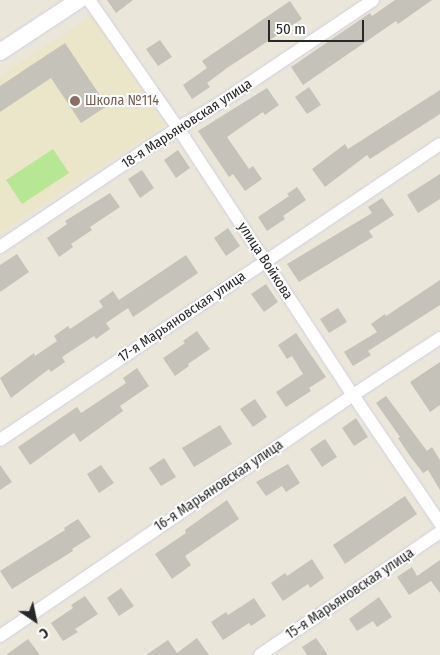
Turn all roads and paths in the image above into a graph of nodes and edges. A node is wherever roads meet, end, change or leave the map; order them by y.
1 (79, 0) edge
2 (89, 0) edge
3 (373, 0) edge
4 (0, 52) edge
5 (178, 128) junction
6 (440, 144) edge
7 (0, 247) edge
8 (264, 262) junction
9 (440, 338) edge
10 (352, 395) junction
11 (0, 440) edge
12 (440, 523) edge
13 (440, 532) edge
14 (0, 636) edge
15 (260, 655) edge

1 - 4 street
2 - 5 street, улица Войкова
3 - 5 street, 18-я Марьяновская улица
5 - 7 street, 18-я Марьяновская улица
5 - 8 street, улица Войкова
6 - 8 street, 17-я Марьяновская улица
8 - 10 street, улица Войкова
8 - 11 street, 17-я Марьяновская улица
9 - 10 street, 16-я Марьяновская улица
10 - 12 street, улица Войкова
10 - 14 street, 16-я Марьяновская улица
13 - 15 street, 15-я Марьяновская улица

